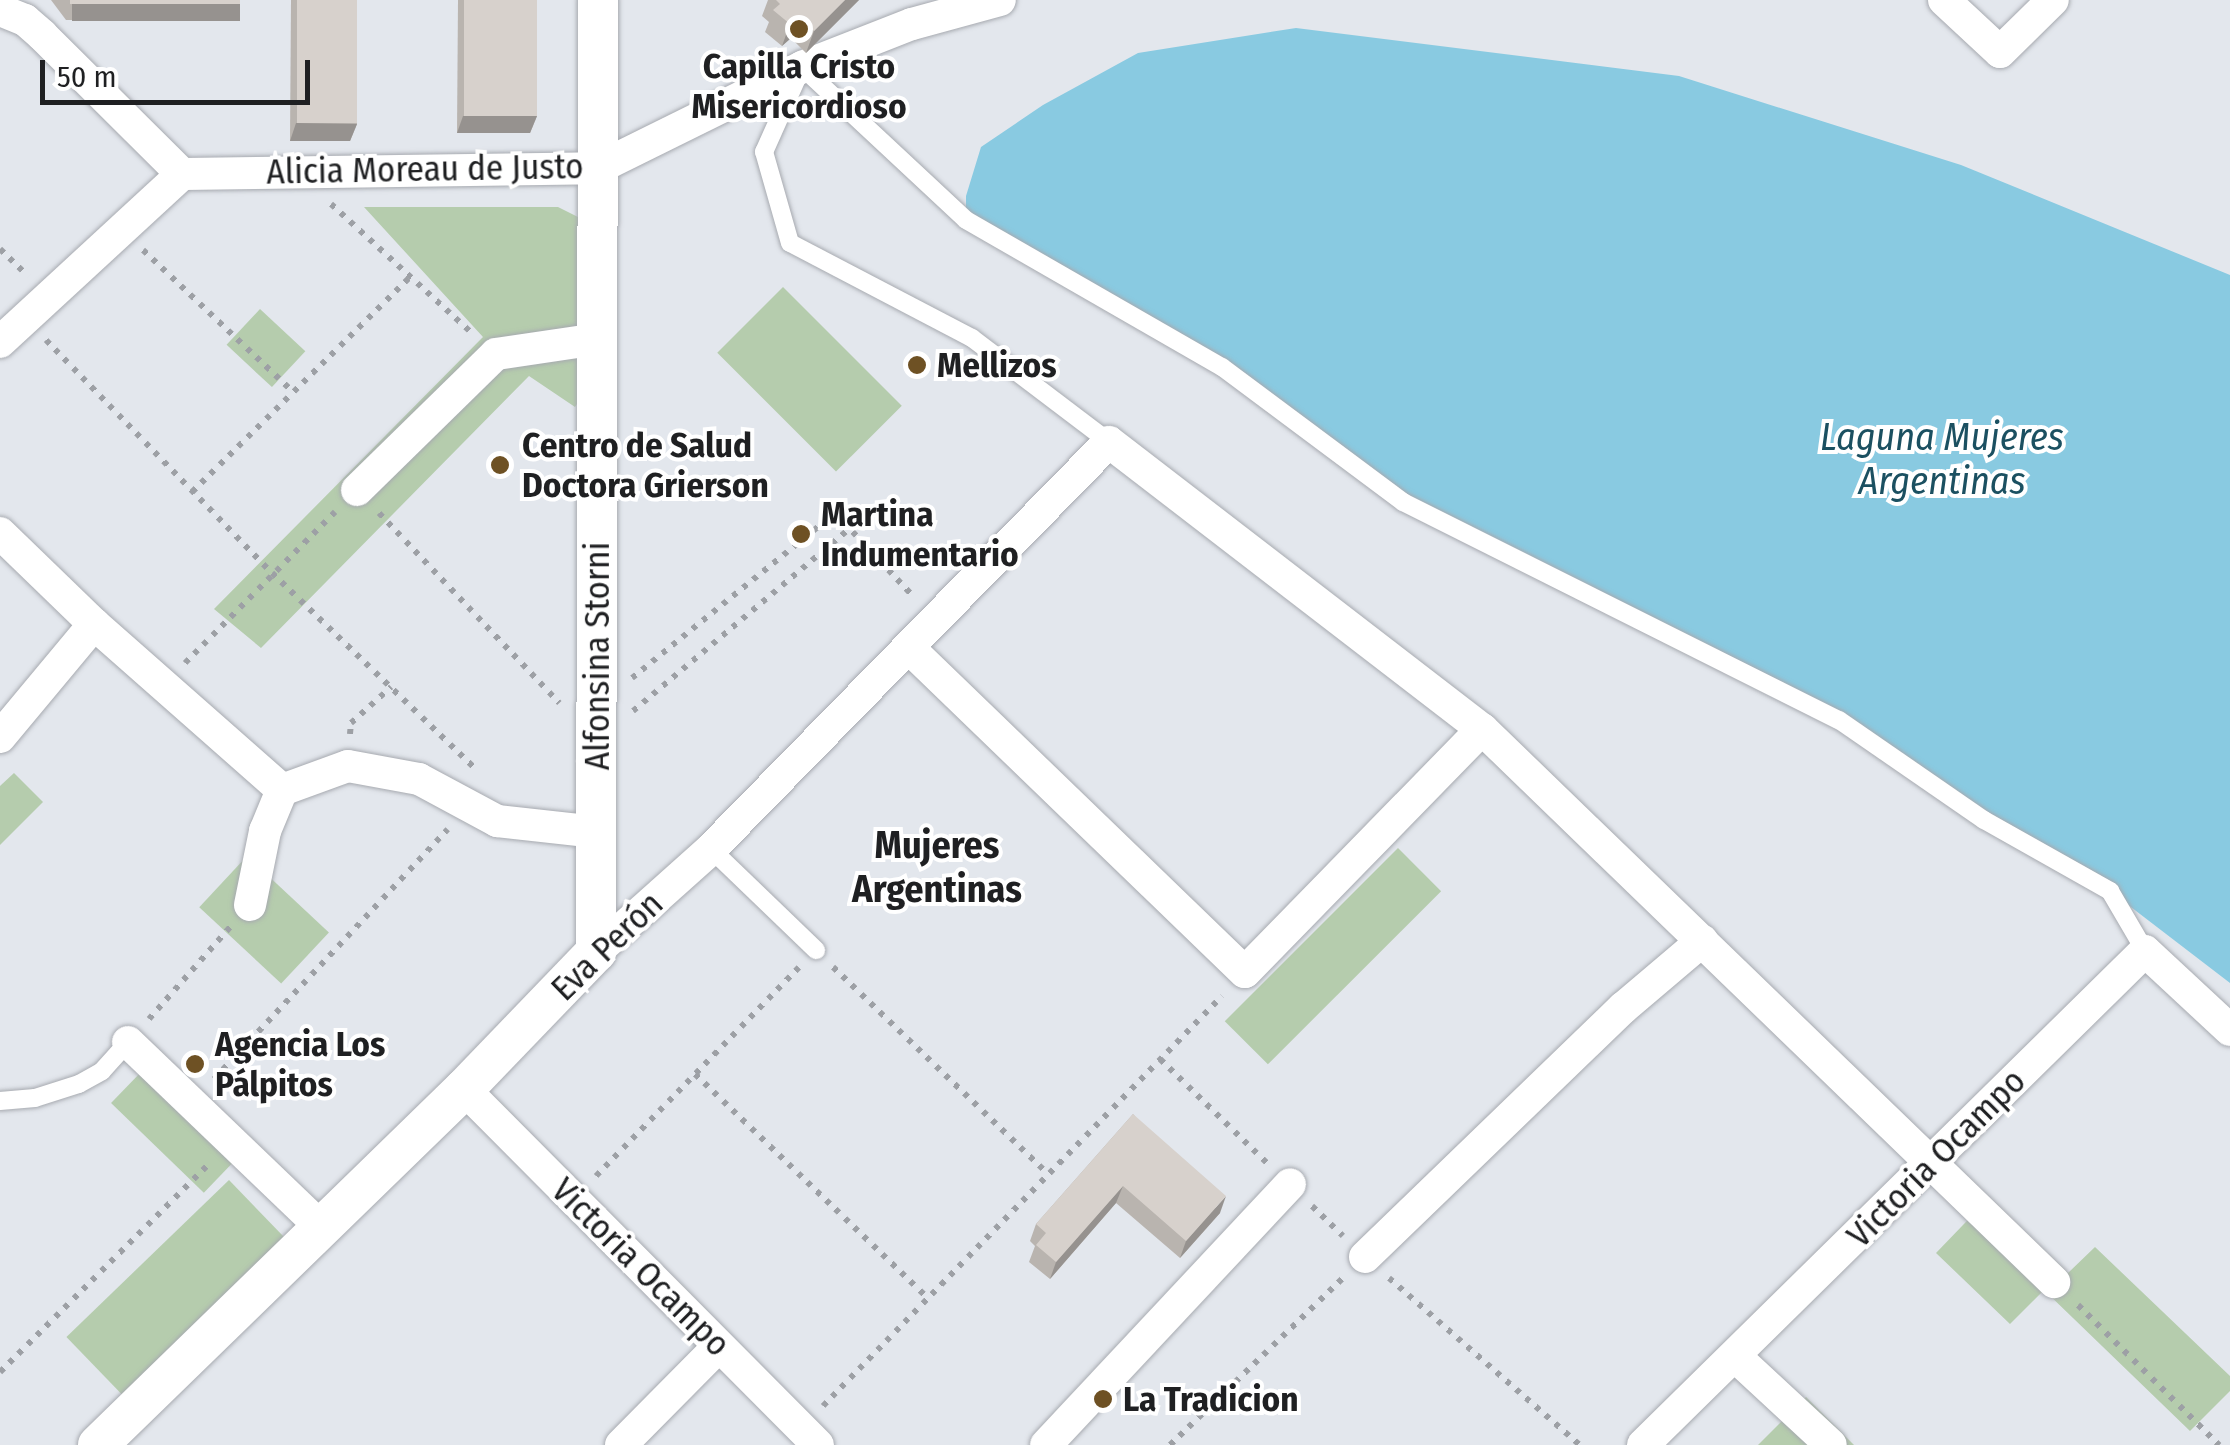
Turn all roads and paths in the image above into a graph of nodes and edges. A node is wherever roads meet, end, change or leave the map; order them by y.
1 (598, 0) edge
2 (1000, 0) edge
3 (1944, 0) edge
4 (2053, 0) edge
5 (0, 10) edge
6 (802, 67) junction
7 (598, 168) junction
8 (293, 170) junction
9 (182, 174) junction
10 (120, 229) junction
11 (410, 277) junction
12 (23, 317) junction
13 (598, 339) junction
14 (0, 342) edge
15 (496, 354) junction
16 (293, 392) junction
17 (1109, 442) junction
18 (357, 490) joint
19 (192, 492) junction
20 (0, 533) edge
21 (272, 573) junction
22 (937, 622) junction
23 (94, 624) junction
24 (910, 649) junction
25 (165, 684) junction
26 (390, 687) junction
27 (596, 707) junction
28 (1482, 729) junction
29 (0, 737) edge
30 (348, 766) junction
31 (282, 790) junction
32 (483, 814) junction
33 (596, 832) junction
34 (710, 849) junction
35 (250, 905) joint
36 (1702, 941) junction
37 (816, 950) junction
38 (2146, 951) junction
39 (596, 952) junction
40 (1245, 972) junction
41 (2230, 1030) edge
42 (128, 1042) junction
43 (695, 1074) junction
44 (464, 1089) junction
45 (0, 1101) edge
46 (190, 1103) junction
47 (231, 1142) junction
48 (1933, 1162) junction
49 (1048, 1174) junction
50 (1290, 1184) dead end
51 (573, 1200) junction
52 (320, 1226) junction
53 (1365, 1257) joint
54 (2054, 1282) joint
55 (928, 1298) junction
56 (719, 1346) junction
57 (1736, 1357) junction
58 (0, 1372) edge
59 (810, 1437) edge
60 (98, 1445) edge
61 (621, 1445) edge
62 (1046, 1445) edge
63 (1580, 1445) edge
64 (1643, 1445) edge
65 (1831, 1445) edge
66 (2219, 1445) edge

1 - 7 street, Alfonsina Storni
2 - 6 street, Alicia Moreau de Justo
3 - 4 street
5 - 9 street
6 - 7 street, Alicia Moreau de Justo
6 - 17 lane
6 - 38 lane
7 - 8 street, Alicia Moreau de Justo
7 - 13 street, Alfonsina Storni
8 - 9 street, Alicia Moreau de Justo
8 - 11 path
9 - 10 street
10 - 12 street
10 - 16 path
11 - 15 path
11 - 16 path
12 - 14 street
12 - 19 path
13 - 15 street
13 - 27 street, Alfonsina Storni
15 - 18 street
16 - 19 path
17 - 22 street, Eva Perón
17 - 28 street
18 - 21 path
19 - 21 path
20 - 23 street
21 - 25 path
21 - 26 path
22 - 24 street, Eva Perón
22 - 27 path
23 - 25 street
23 - 29 street
24 - 34 street, Eva Perón
24 - 40 street
25 - 31 street
26 - 30 path
26 - 32 path
27 - 33 street, Alfonsina Storni
28 - 36 street
28 - 40 street
30 - 31 street
30 - 32 street
31 - 35 street
32 - 33 street
32 - 46 path
33 - 39 street, Alfonsina Storni
34 - 37 lane
34 - 39 street, Eva Perón
35 - 42 path
36 - 48 street
36 - 53 street
37 - 43 path
37 - 49 path
38 - 41 street
38 - 48 street, Victoria Ocampo
39 - 44 street, Eva Perón
40 - 49 path
42 - 45 lane
42 - 46 street
43 - 51 path
43 - 55 path
44 - 51 street, Victoria Ocampo
44 - 52 street, Eva Perón
46 - 47 street
47 - 52 street
47 - 58 path
48 - 54 street
48 - 57 street, Victoria Ocampo
49 - 55 path
50 - 62 street
51 - 56 street, Victoria Ocampo
52 - 60 street, Eva Perón
53 - 63 path
54 - 66 path
55 - 59 path
56 - 59 street, Victoria Ocampo
56 - 61 street
57 - 64 street, Victoria Ocampo
57 - 65 street

